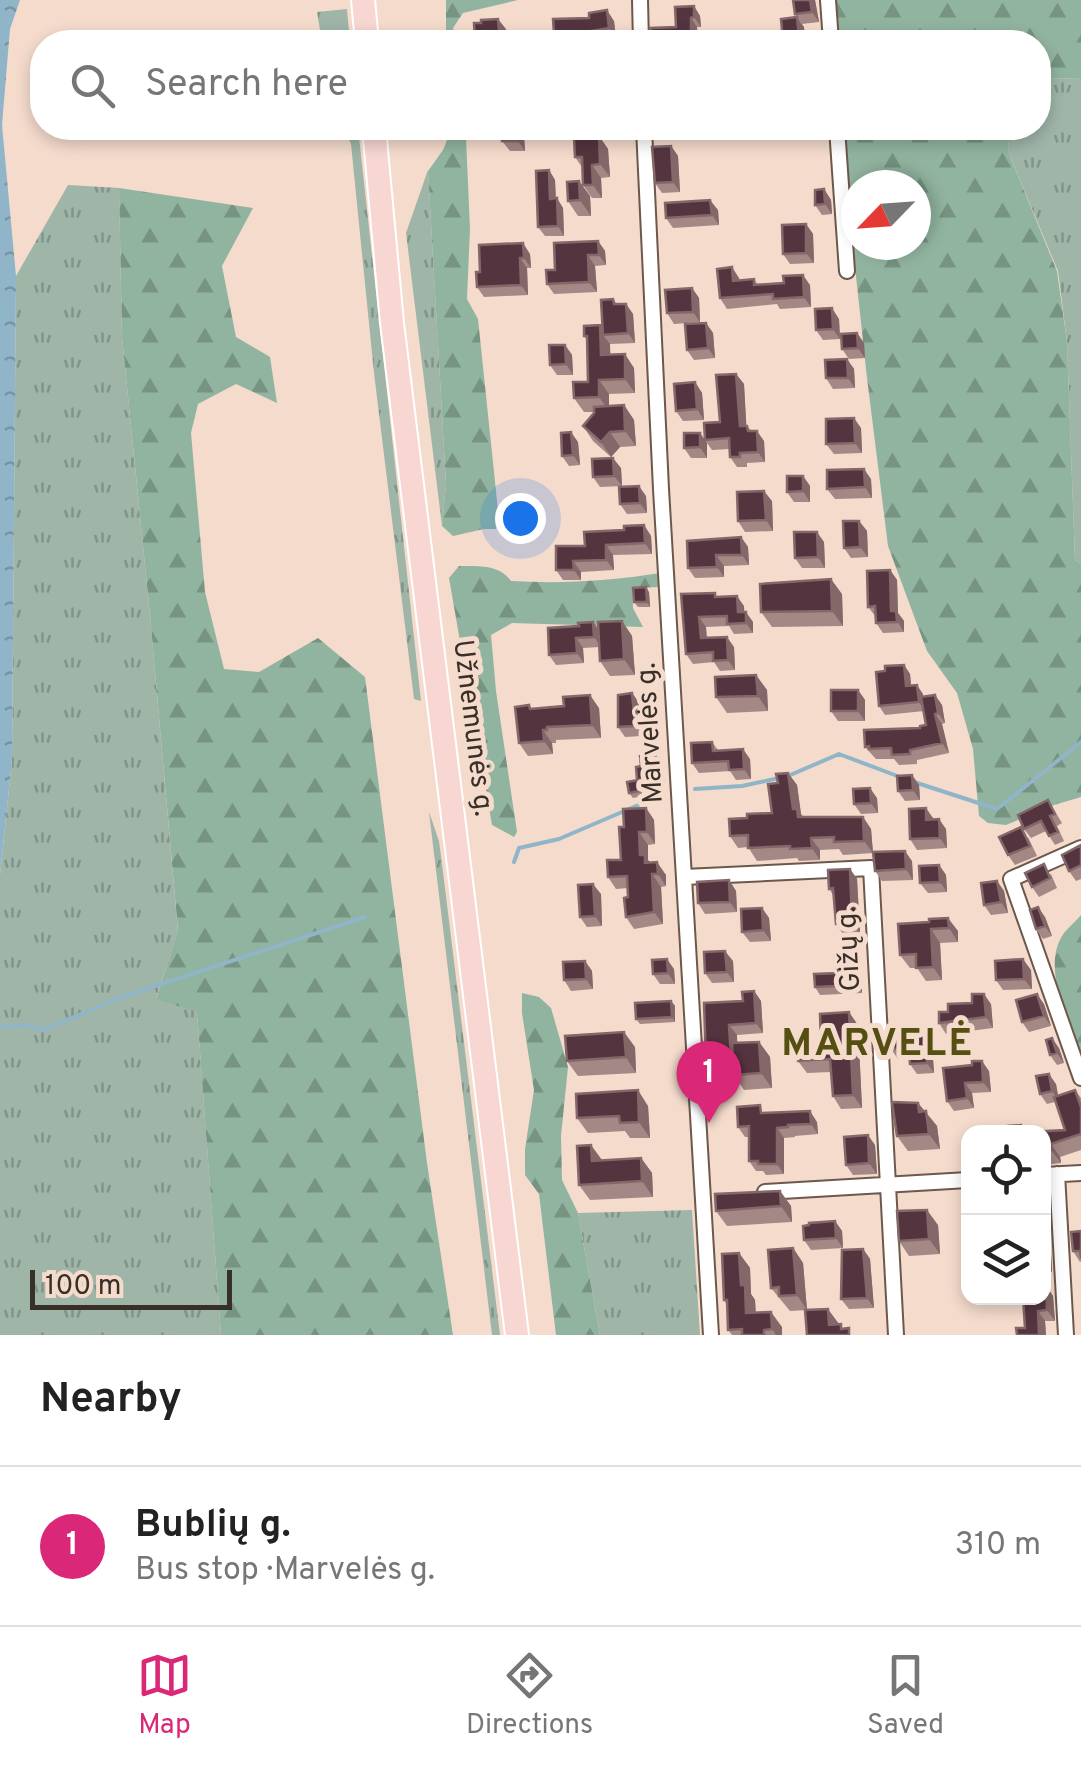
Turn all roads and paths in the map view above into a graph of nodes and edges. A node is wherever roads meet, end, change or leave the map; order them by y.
1 (363, 0) edge
2 (640, 0) edge
3 (828, 0) edge
4 (366, 30) edge
5 (641, 30) edge
6 (830, 30) edge
7 (375, 140) edge
8 (644, 140) edge
9 (838, 140) edge
10 (847, 270) dead end
11 (1081, 848) edge
12 (684, 877) junction
13 (1081, 1078) edge
14 (1081, 1173) edge
15 (1051, 1175) edge
16 (961, 1180) edge
17 (888, 1184) junction
18 (1051, 1185) edge
19 (741, 1193) edge
20 (722, 1194) edge
21 (704, 1196) junction
22 (516, 1335) edge
23 (711, 1335) edge
24 (896, 1335) edge
25 (1066, 1335) edge

1 - 4 main road
2 - 5 street
3 - 6 street
7 - 22 main road, Užnemunės g.
8 - 12 street, Marvelės g.
9 - 10 street
11 - 13 street
12 - 17 street, Gižų g.
12 - 21 street, Marvelės g.
14 - 15 street
16 - 17 street
17 - 19 street
17 - 24 street, Gižų g.
18 - 25 street
20 - 21 street
21 - 23 street, Marvelės g.

